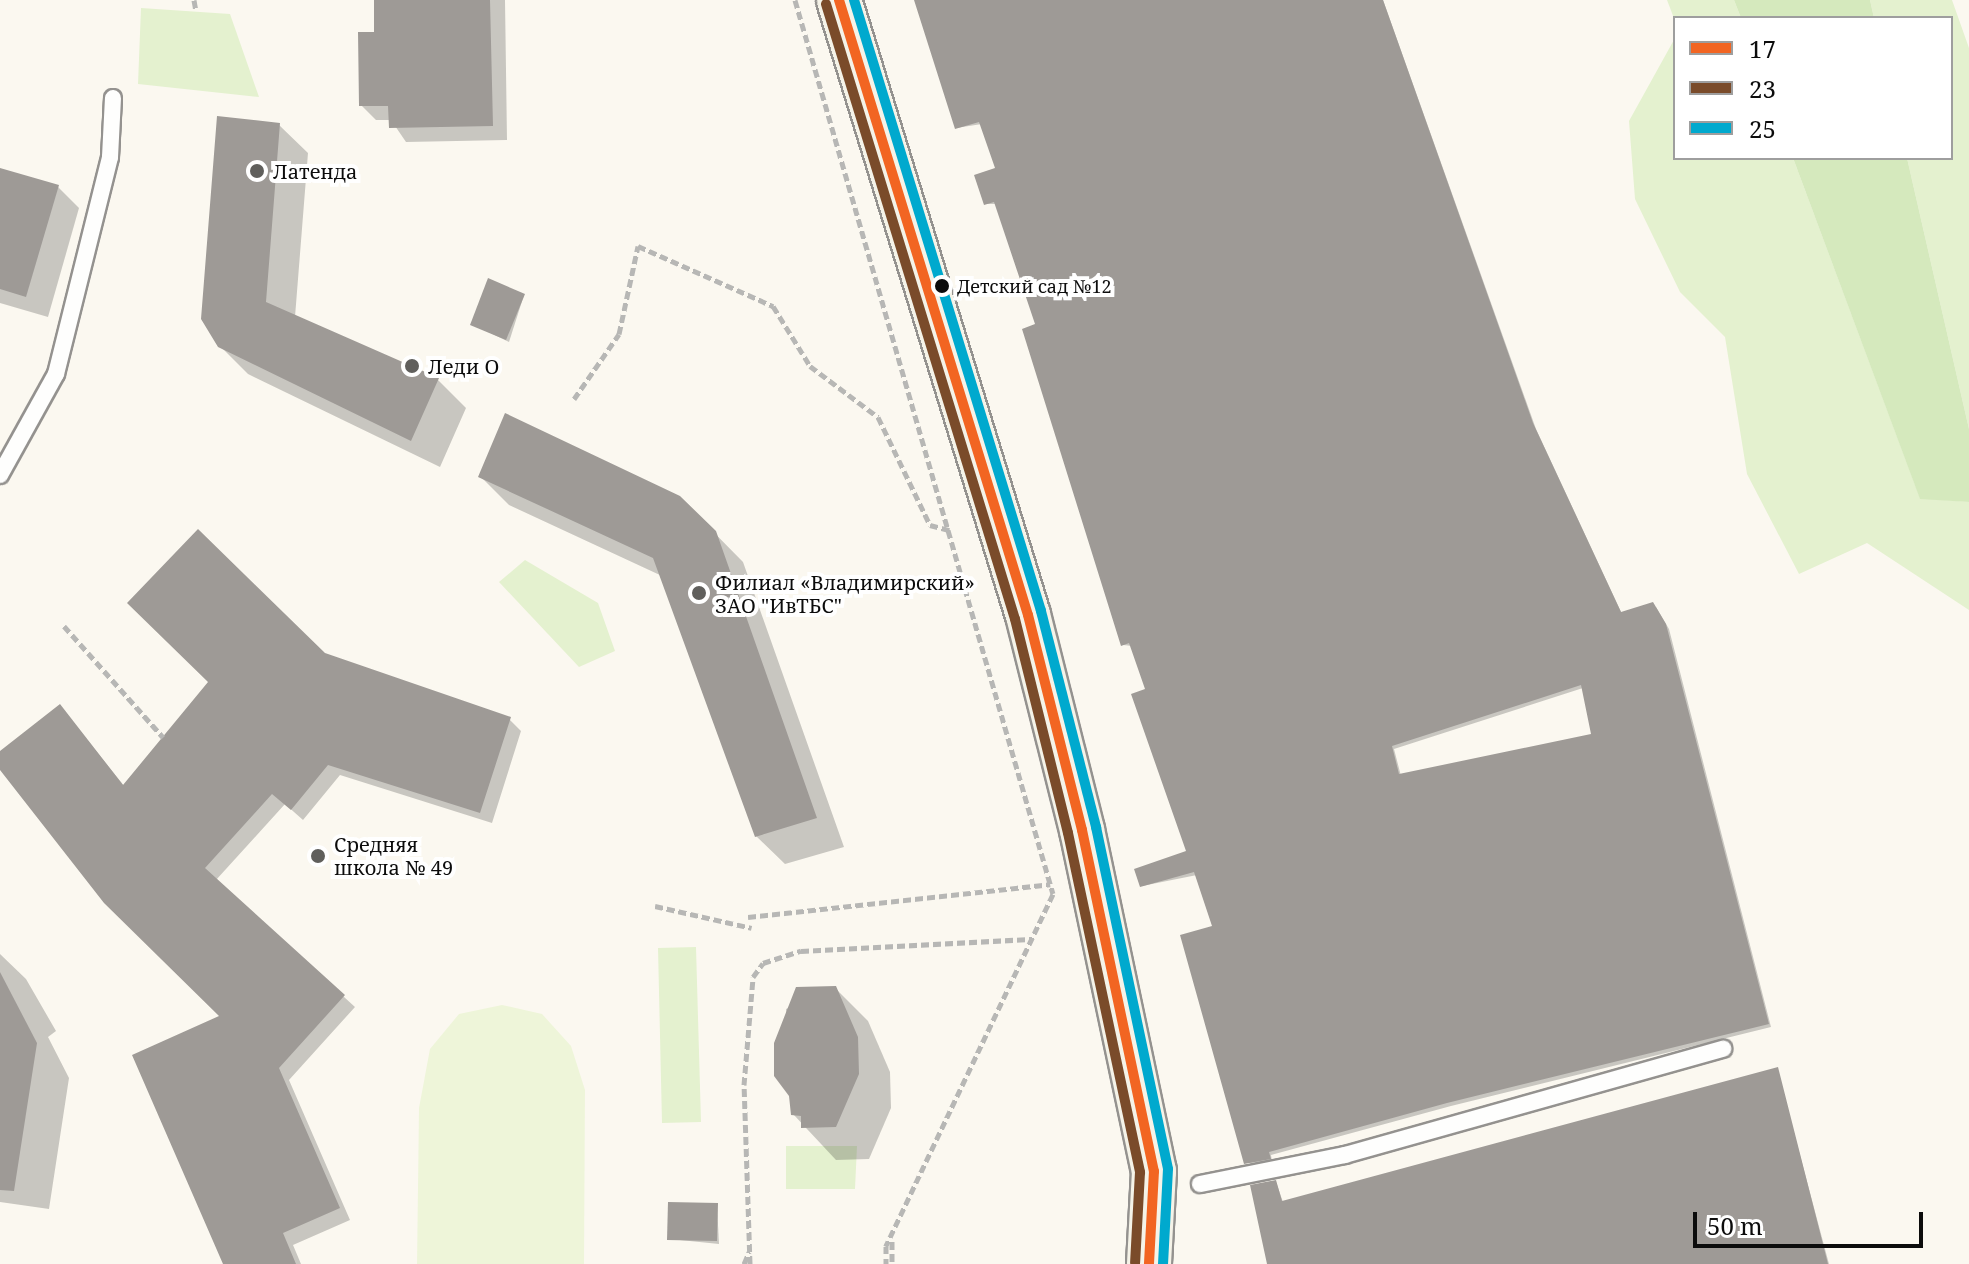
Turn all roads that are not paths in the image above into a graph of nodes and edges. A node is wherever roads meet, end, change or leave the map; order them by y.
1 (839, 0) edge
2 (113, 98) dead end
3 (0, 475) edge
4 (1723, 1049) dead end
5 (1200, 1184) dead end
6 (1149, 1264) edge

1 - 6 street
2 - 3 lane
4 - 5 lane

